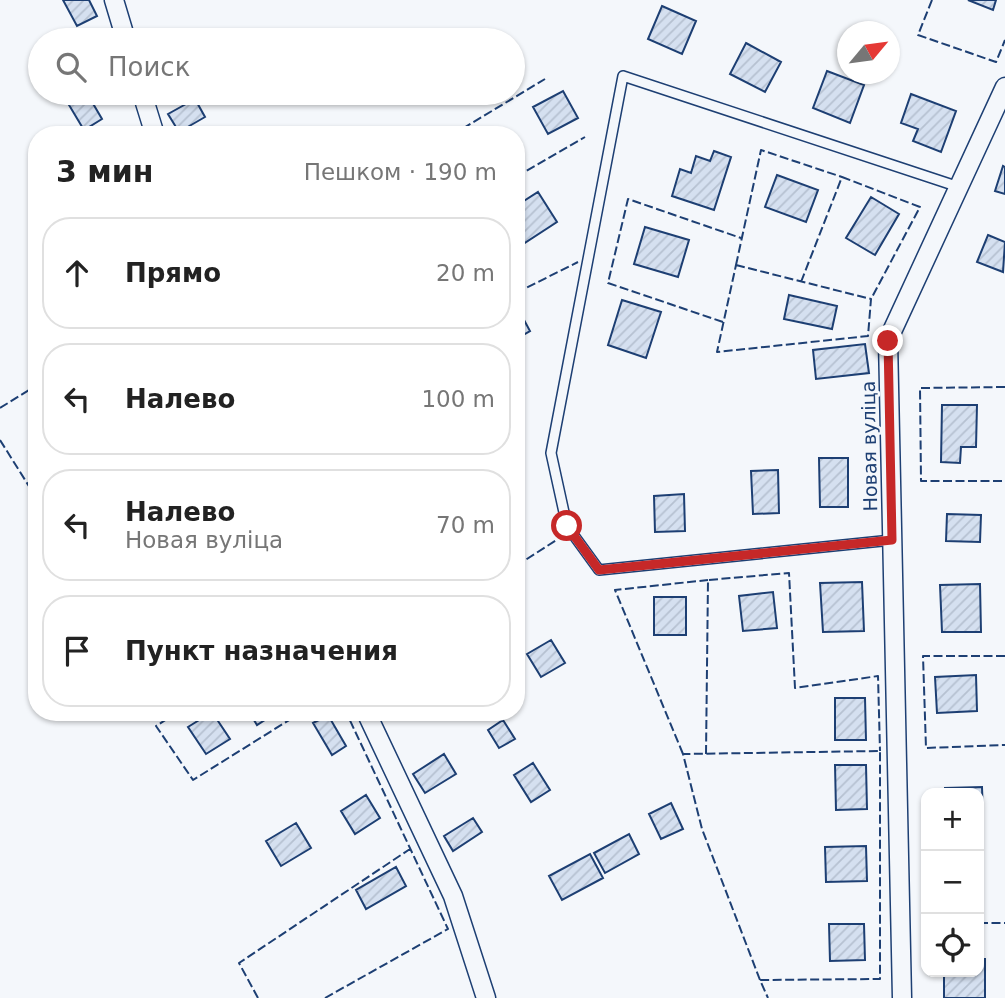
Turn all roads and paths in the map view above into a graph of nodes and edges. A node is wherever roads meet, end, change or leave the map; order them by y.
1 (114, 0) edge
2 (122, 28) edge
3 (1005, 86) edge
4 (146, 105) edge
5 (152, 126) edge
6 (959, 187) junction
7 (892, 540) junction
8 (370, 721) edge
9 (486, 998) edge
10 (902, 998) edge

1 - 2 street
3 - 6 street, Новая вуліца
4 - 5 street
6 - 7 street, Новая вуліца
6 - 7 lane
7 - 10 street, Новая вуліца
8 - 9 street

